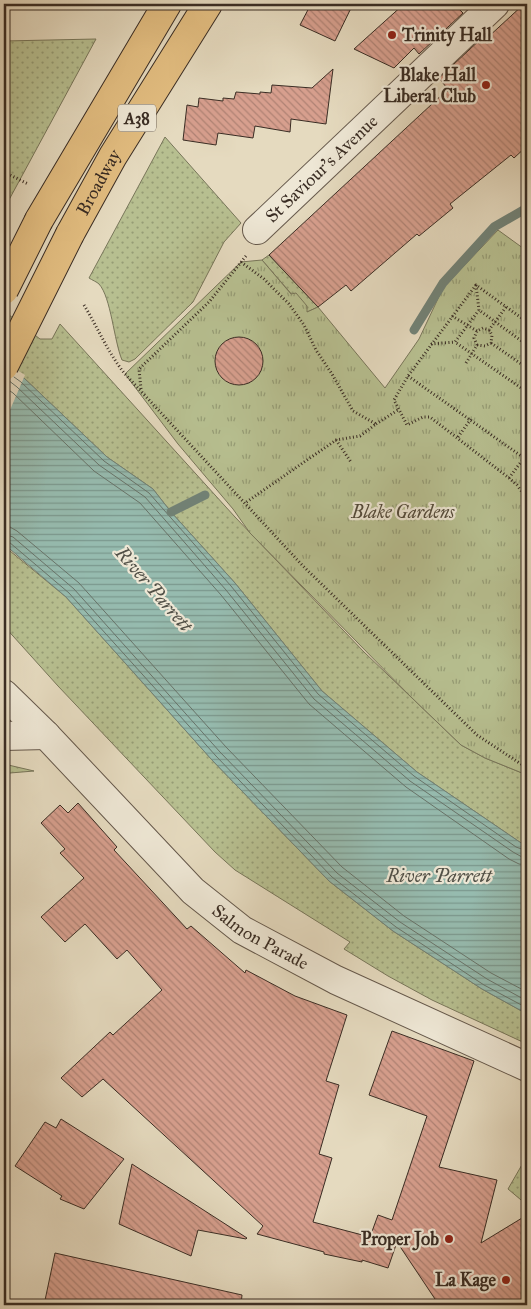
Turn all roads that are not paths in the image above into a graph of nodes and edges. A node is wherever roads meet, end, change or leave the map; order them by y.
1 (167, 4) edge
2 (208, 4) edge
3 (494, 4) edge
4 (257, 230) road end
5 (4, 290) edge
6 (4, 366) edge
7 (4, 694) edge
8 (46, 735) junction
9 (4, 736) edge
10 (527, 1067) edge

1 - 5 main road, Broadway / A38, bridge
2 - 6 main road, Broadway / A38, bridge
3 - 4 street, St Saviour's Avenue
7 - 8 street, Salmon Parade
8 - 9 street
8 - 10 street, Salmon Parade

